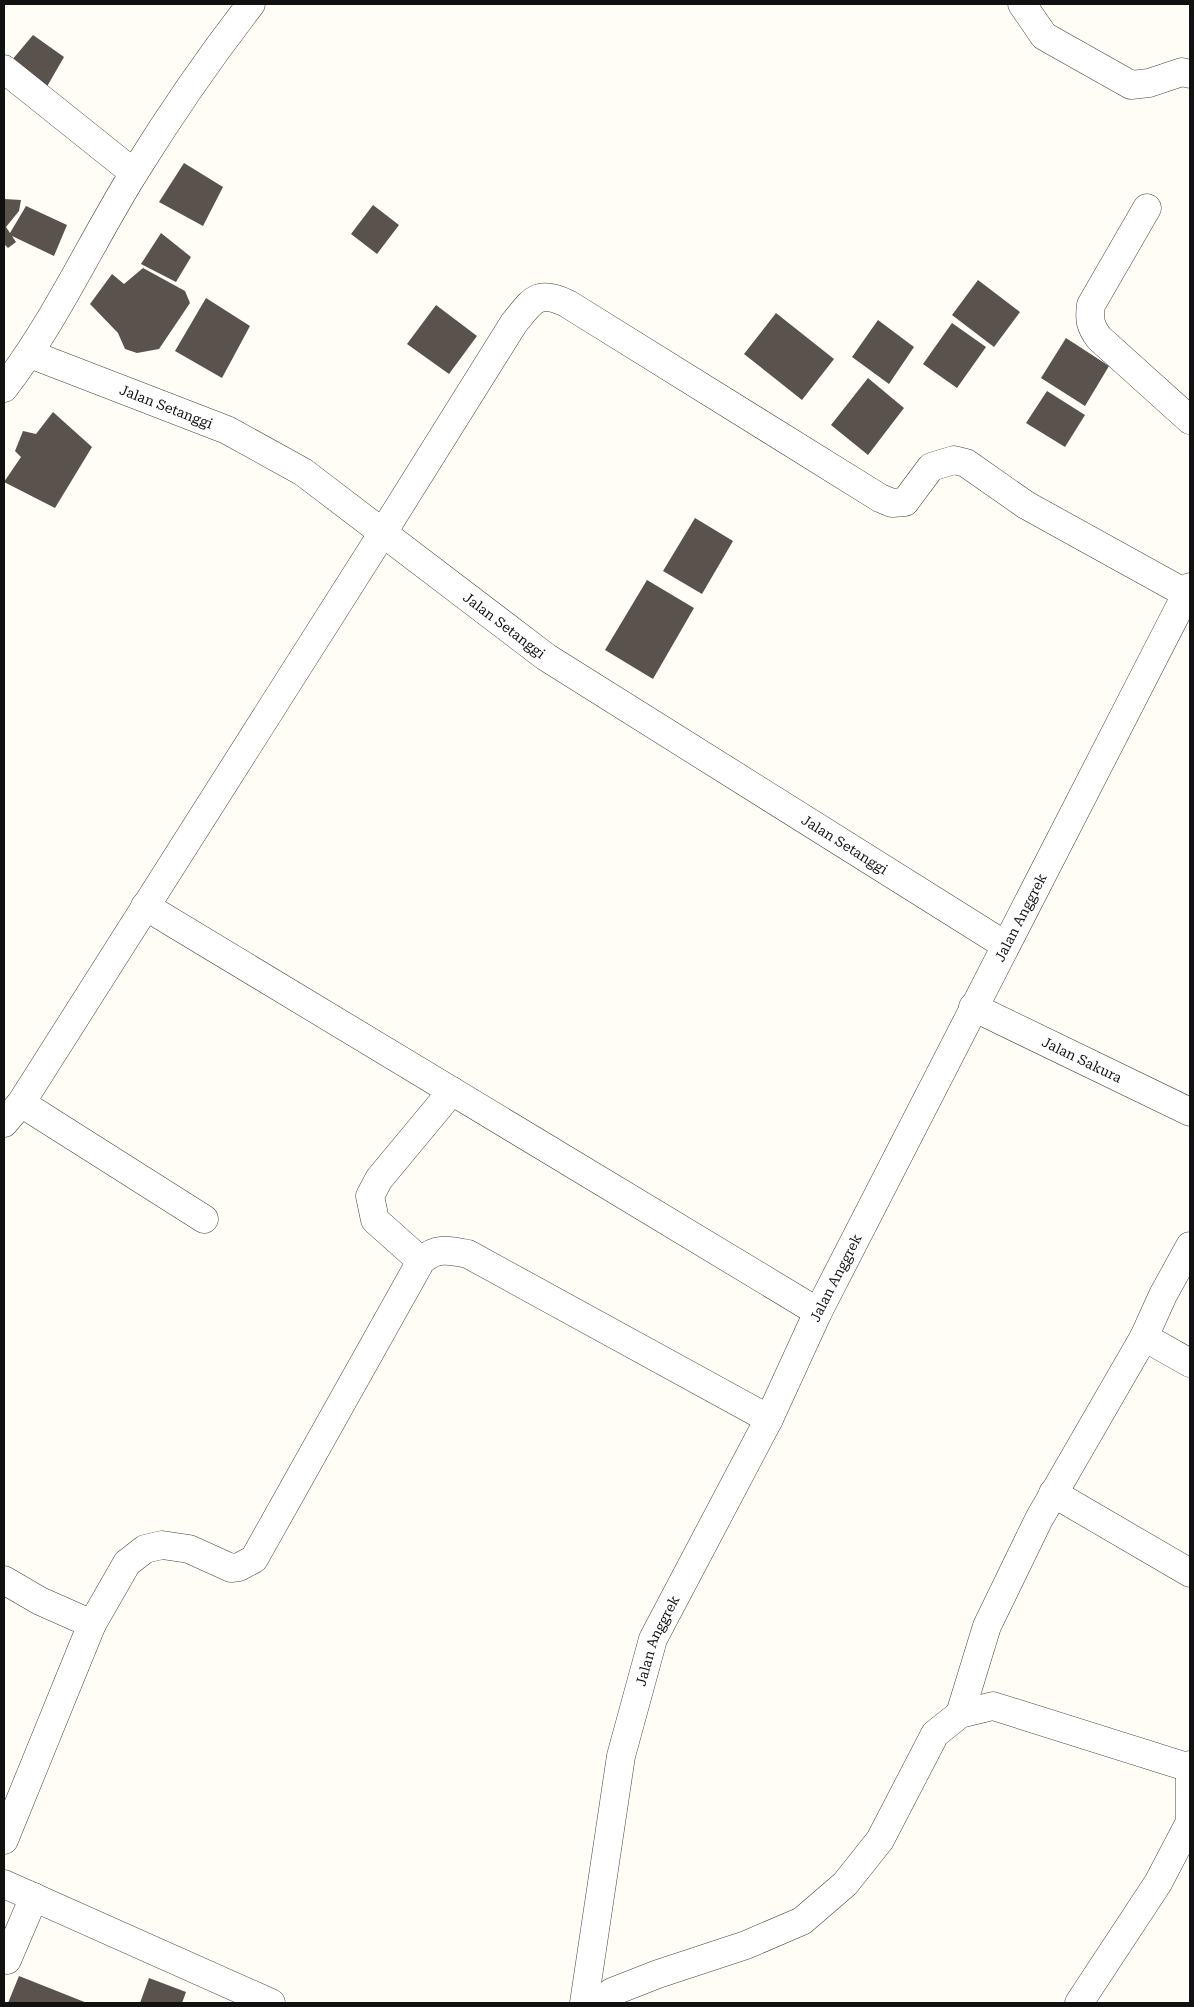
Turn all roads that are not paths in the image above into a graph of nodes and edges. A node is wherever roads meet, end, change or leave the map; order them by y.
1 (251, 4) edge
2 (1022, 4) edge
3 (4, 69) edge
4 (1190, 74) edge
5 (134, 173) junction
6 (1147, 208) dead end
7 (30, 354) junction
8 (4, 388) edge
9 (1190, 420) edge
10 (382, 534) junction
11 (1189, 591) edge
12 (145, 906) junction
13 (1005, 945) junction
14 (973, 1008) junction
15 (452, 1091) junction
16 (1190, 1112) edge
17 (12, 1113) edge
18 (204, 1219) dead end
19 (1190, 1246) edge
20 (421, 1261) junction
21 (818, 1312) junction
22 (1144, 1337) junction
23 (1190, 1364) edge
24 (769, 1418) junction
25 (1053, 1493) junction
26 (1190, 1573) edge
27 (4, 1580) edge
28 (92, 1624) junction
29 (960, 1714) junction
30 (1190, 1767) edge
31 (4, 1840) edge
32 (4, 1884) edge
33 (34, 1897) junction
34 (4, 1958) edge
35 (271, 2003) edge
36 (584, 2003) edge
37 (598, 2003) edge
38 (1079, 2003) edge

1 - 5 street
2 - 4 street
3 - 5 street
5 - 7 street
6 - 9 street
7 - 8 street
7 - 10 street, Jalan Setanggi
10 - 11 street
10 - 12 street
10 - 13 street, Jalan Setanggi
11 - 13 street, Jalan Anggrek
12 - 15 street
12 - 17 street
13 - 14 street, Jalan Anggrek
14 - 16 street, Jalan Sakura
14 - 21 street, Jalan Anggrek
15 - 20 street
15 - 21 street
17 - 18 street
19 - 22 street
20 - 24 street
20 - 28 street
21 - 24 street, Jalan Anggrek
22 - 23 street
22 - 25 street
24 - 36 street, Jalan Anggrek
25 - 26 street
25 - 29 street
27 - 28 street
28 - 31 street
29 - 30 street
29 - 37 street
30 - 38 street
32 - 33 street
33 - 34 street
33 - 35 street

